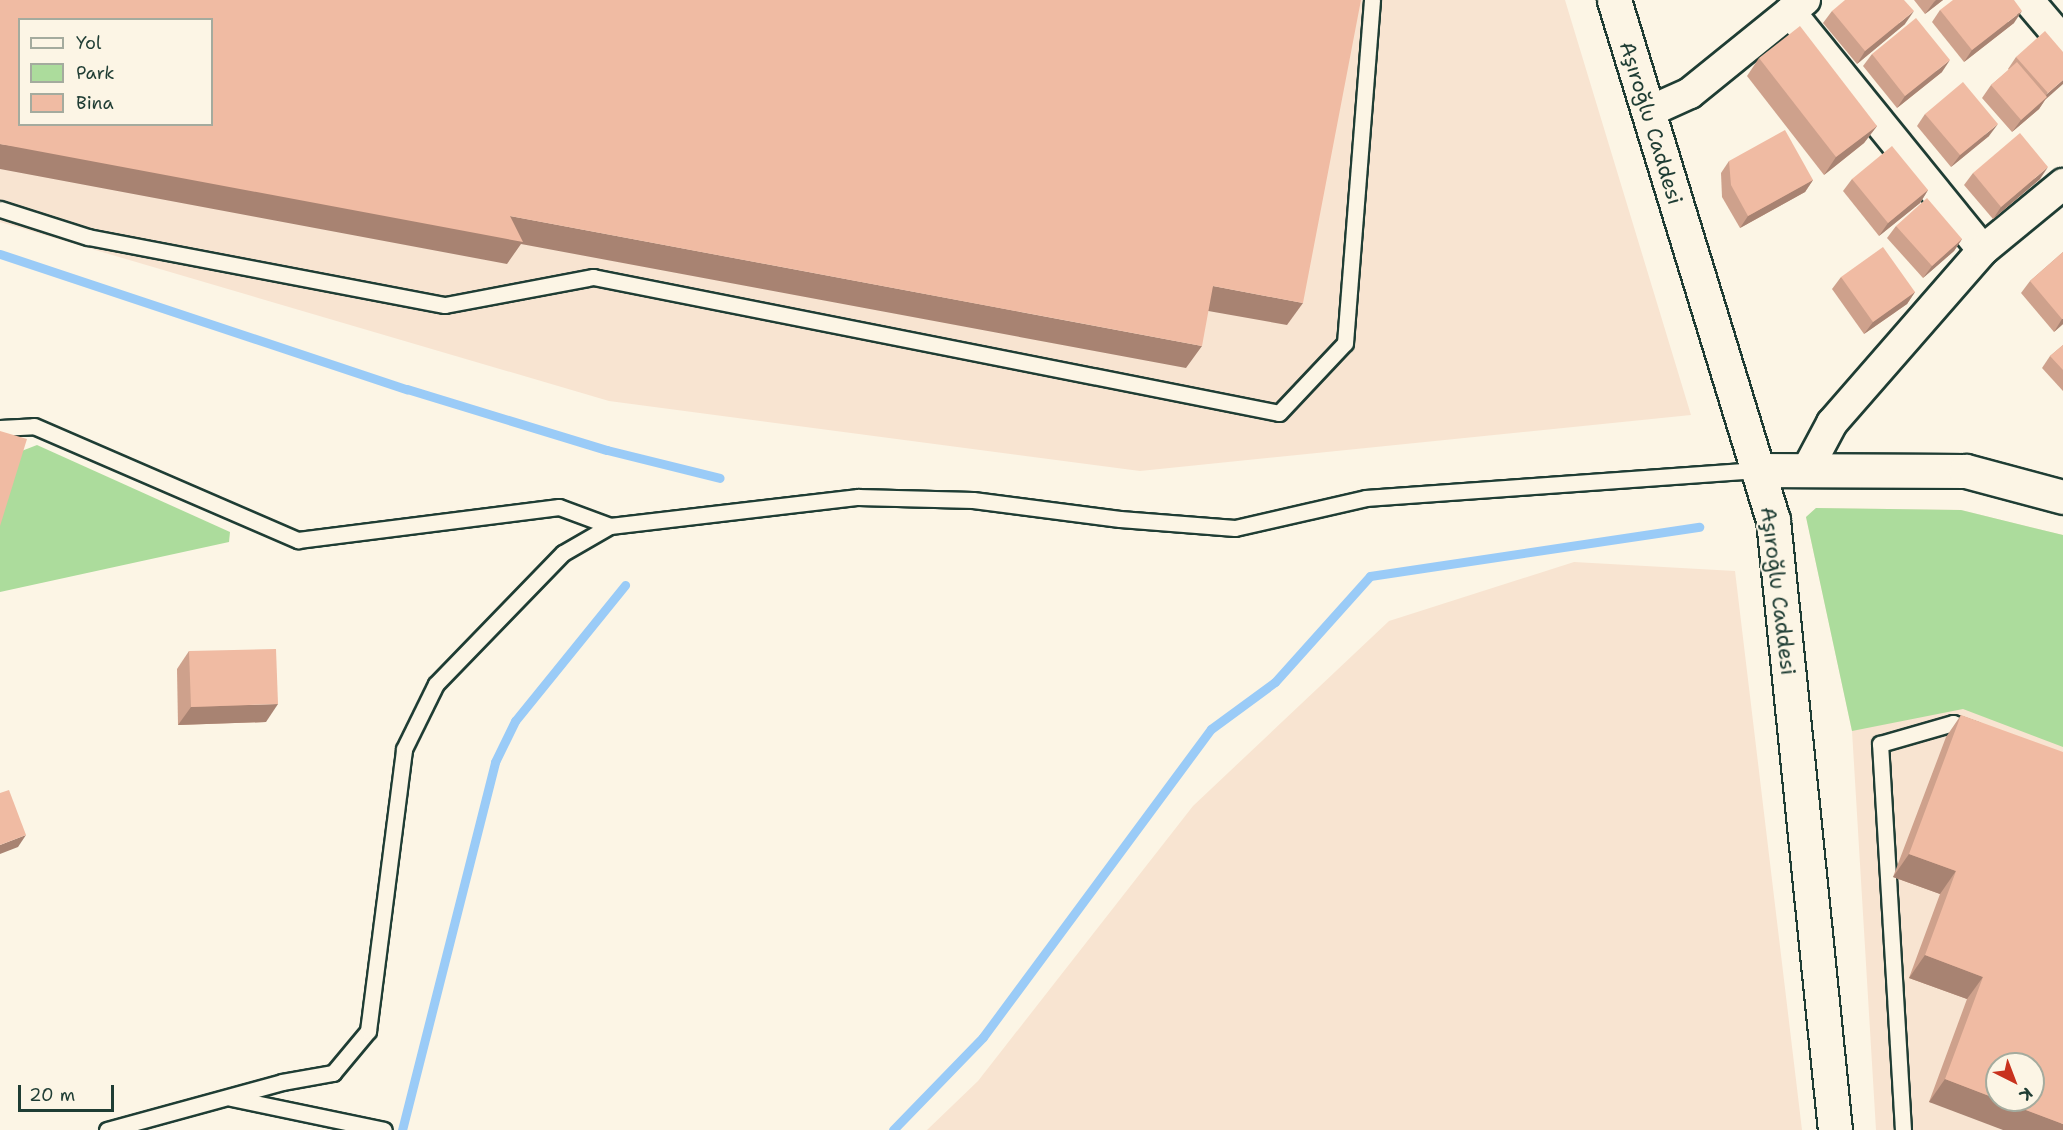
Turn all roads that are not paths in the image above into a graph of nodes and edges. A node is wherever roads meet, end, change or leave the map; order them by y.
1 (1372, 0) edge
2 (1614, 0) edge
3 (2028, 0) edge
4 (1797, 6) edge
5 (2063, 41) edge
6 (1648, 112) junction
7 (2063, 184) edge
8 (0, 208) edge
9 (1983, 250) junction
10 (0, 428) edge
11 (1808, 468) junction
12 (1757, 470) junction
13 (2063, 496) edge
14 (610, 526) junction
15 (1986, 735) edge
16 (230, 1098) junction
17 (107, 1130) edge
18 (384, 1130) edge
19 (1835, 1130) edge
20 (1903, 1130) edge

1 - 8 lane
2 - 6 main road, Aşıroğlu Caddesi
3 - 5 street
4 - 6 street
4 - 9 street
6 - 12 main road, Aşıroğlu Caddesi
7 - 9 street
9 - 11 street
10 - 14 lane
11 - 12 main road
11 - 13 main road
12 - 14 lane
12 - 19 main road, Aşıroğlu Caddesi
14 - 16 lane
15 - 20 lane
16 - 17 lane
16 - 18 lane

